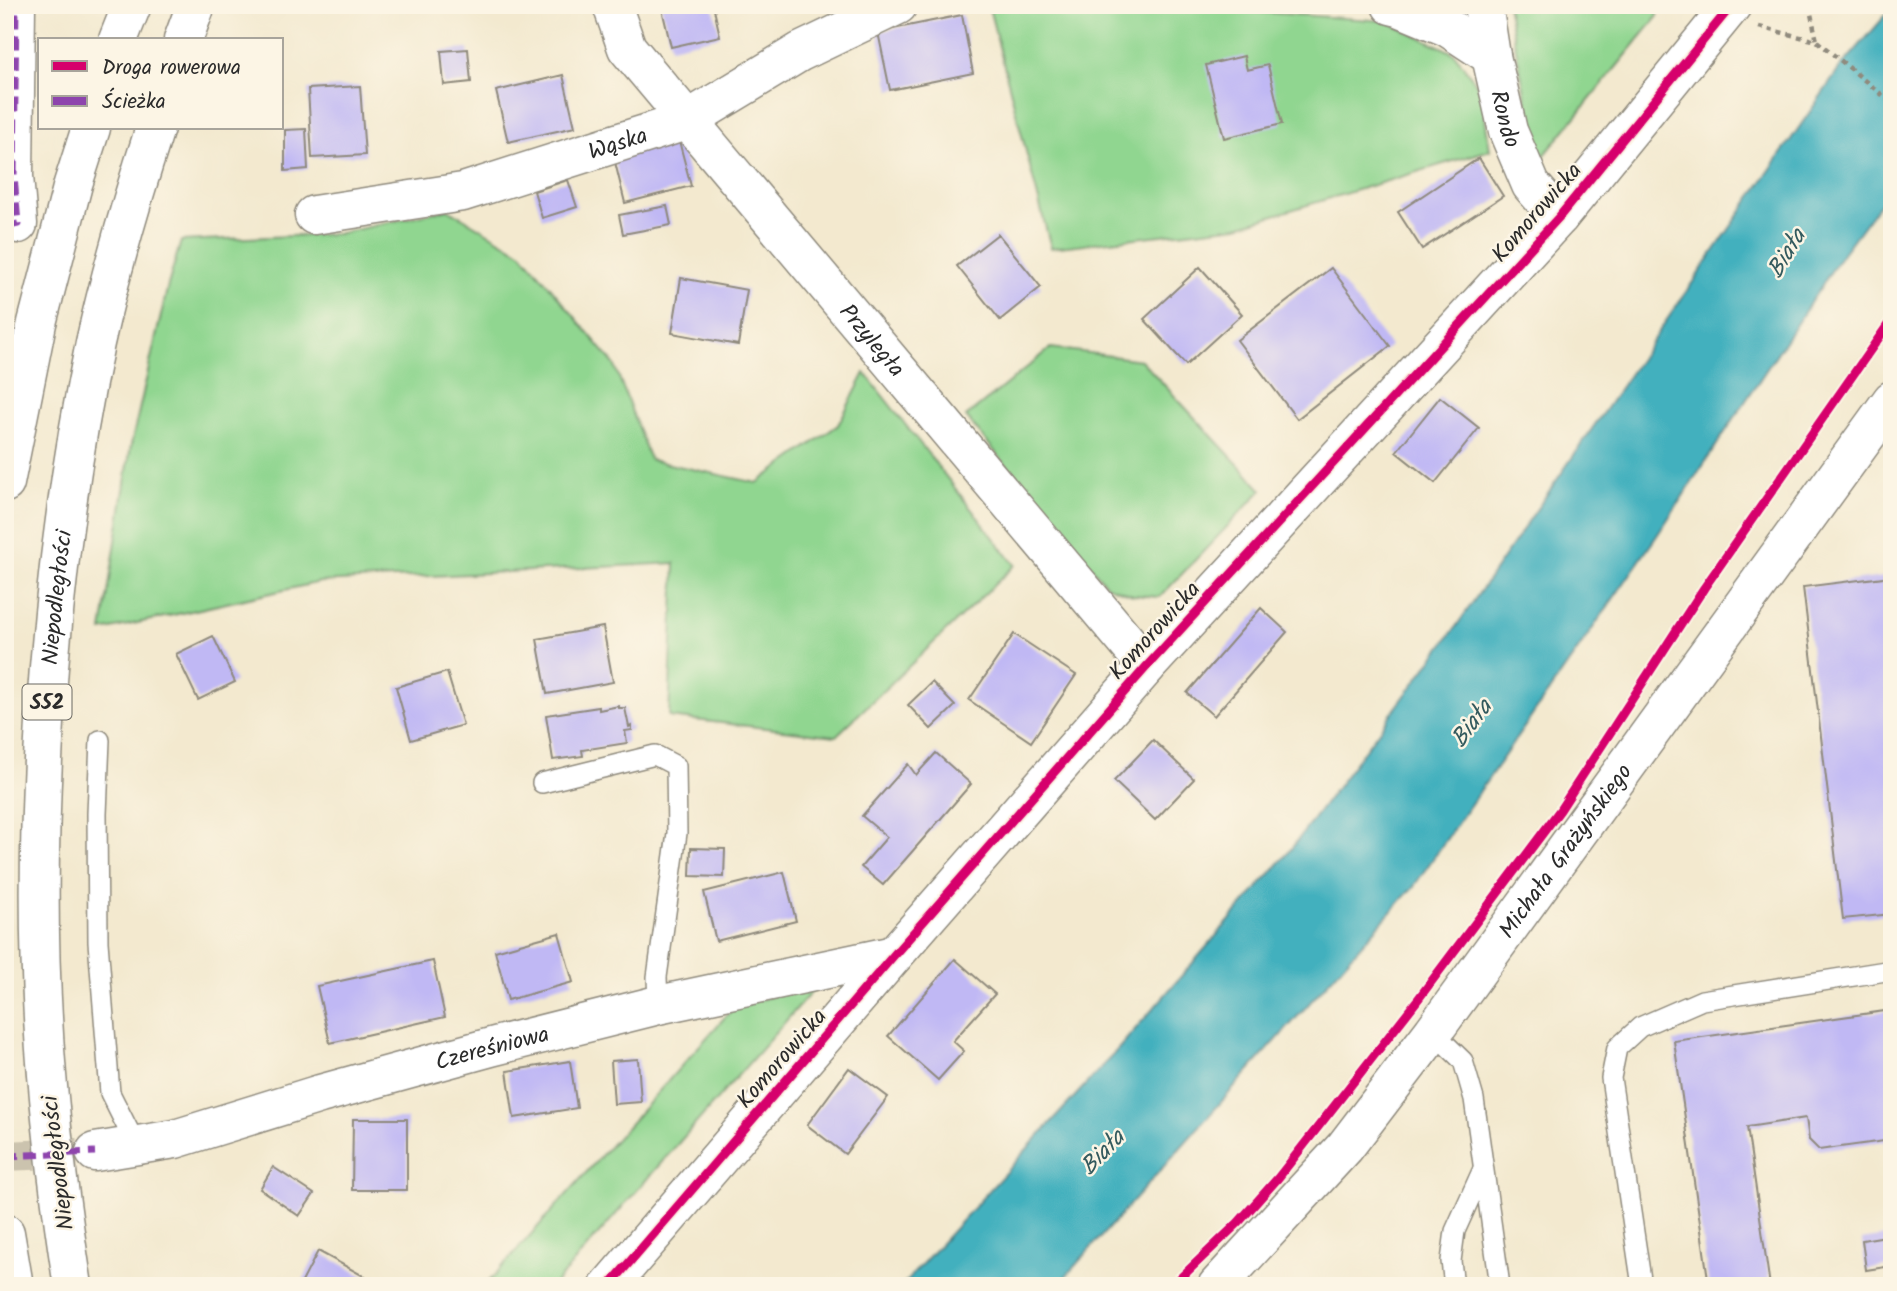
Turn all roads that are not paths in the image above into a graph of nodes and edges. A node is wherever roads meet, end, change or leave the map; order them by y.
1 (16, 5) edge
2 (132, 5) edge
3 (196, 5) edge
4 (612, 5) edge
5 (898, 5) edge
6 (1391, 5) edge
7 (1483, 5) edge
8 (1745, 16) edge
9 (119, 38) edge
10 (184, 38) edge
11 (1491, 55) junction
12 (686, 121) junction
13 (90, 130) edge
14 (154, 130) edge
15 (314, 215) dead end
16 (1559, 217) junction
17 (18, 224) dead end
18 (1892, 400) edge
19 (5, 483) edge
20 (1147, 666) junction
21 (100, 740) dead end
22 (542, 783) dead end
23 (894, 955) junction
24 (1892, 970) edge
25 (658, 1004) junction
26 (1433, 1032) junction
27 (136, 1145) junction
28 (95, 1152) tunnel mouth
29 (1483, 1168) junction
30 (5, 1233) edge
31 (13, 1286) edge
32 (73, 1286) edge
33 (610, 1286) edge
34 (1217, 1286) edge
35 (1454, 1286) edge
36 (1500, 1286) edge
37 (1642, 1286) edge

1 - 17 main road
2 - 9 main road
3 - 10 main road
4 - 12 main road, Przyległa
5 - 12 main road, Wąska
6 - 11 main road
7 - 11 main road, Rondo
8 - 16 main road, Komorowicka
11 - 16 main road, Rondo
12 - 15 main road, Wąska
12 - 20 main road, Przyległa
13 - 19 main road
14 - 32 main road, Niepodległości / S52
16 - 20 main road, Komorowicka
18 - 26 main road, Michała Grażyńskiego
20 - 23 main road, Komorowicka
21 - 27 lane
22 - 25 lane
23 - 25 main road, Czereśniowa
23 - 33 main road, Komorowicka
24 - 37 lane
25 - 27 main road, Czereśniowa
26 - 29 lane
26 - 34 main road, Michała Grażyńskiego
27 - 28 main road, Czereśniowa
29 - 35 lane
29 - 36 lane
30 - 31 main road

